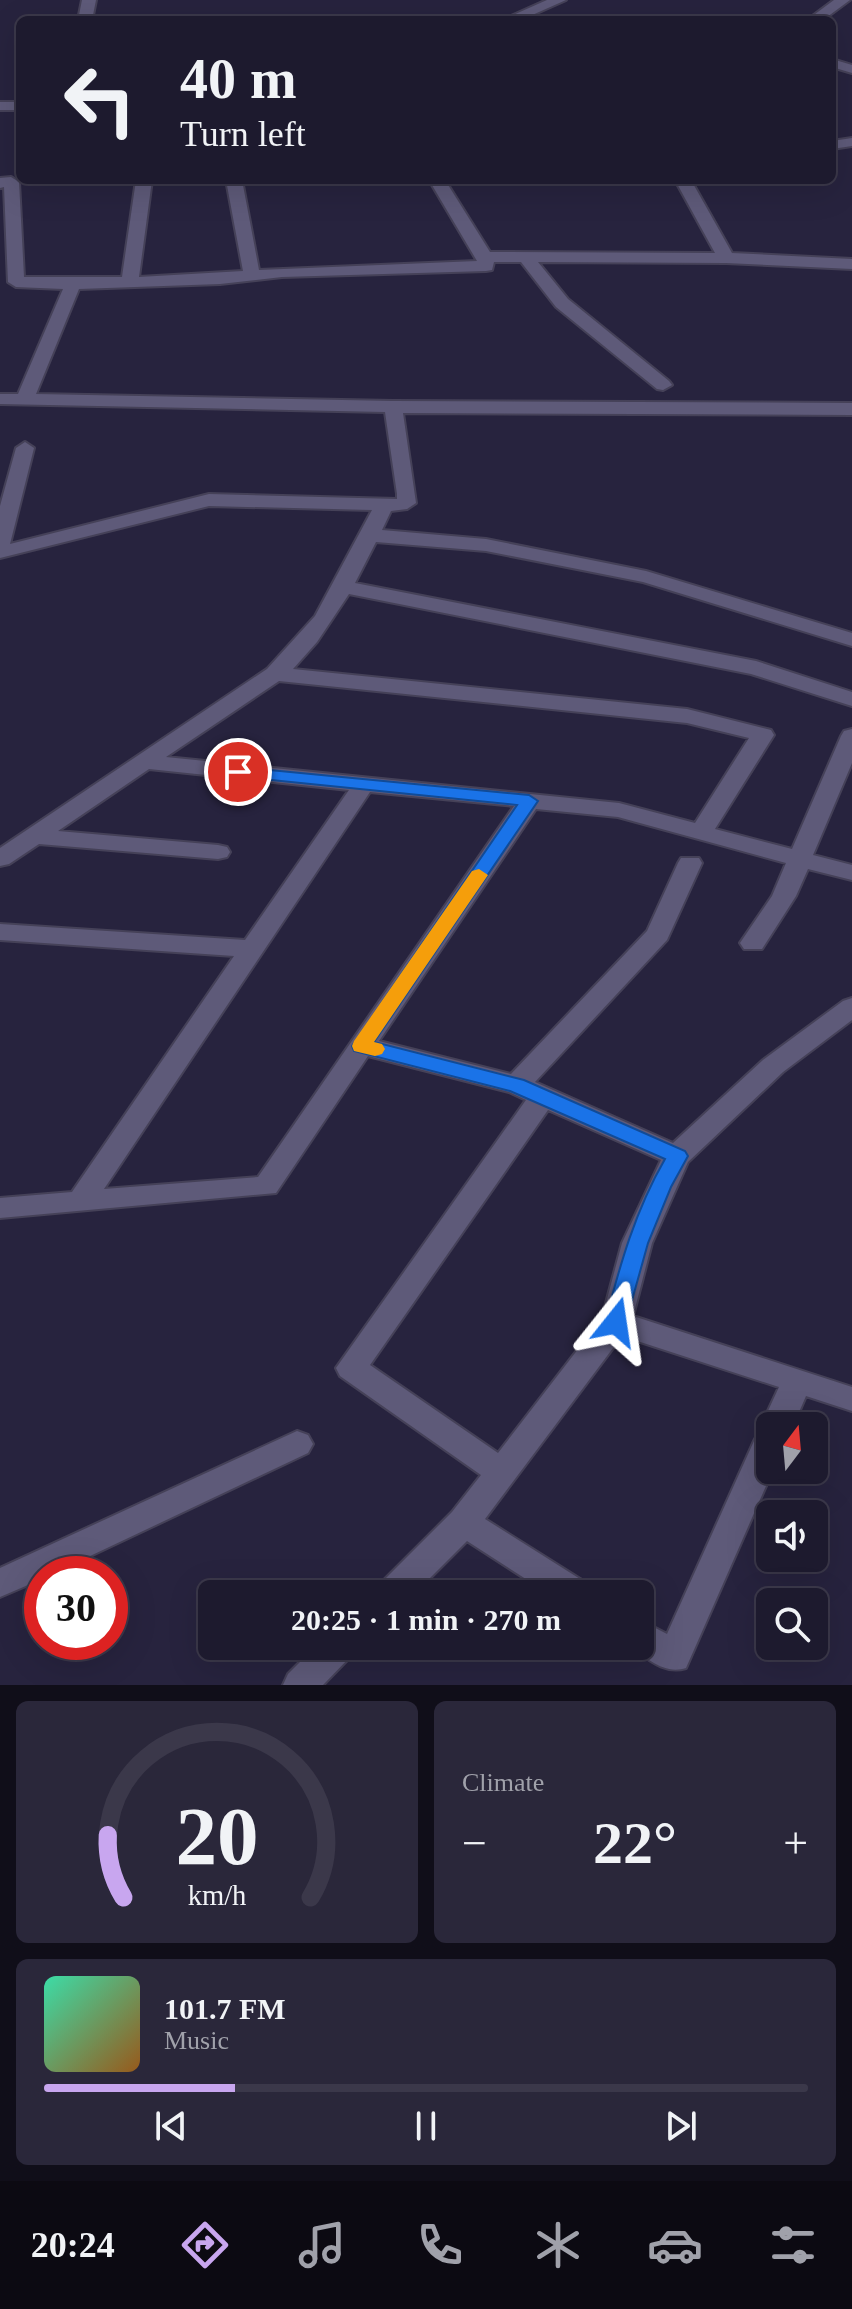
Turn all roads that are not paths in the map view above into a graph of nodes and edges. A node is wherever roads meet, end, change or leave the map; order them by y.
1 (559, 0) edge
2 (842, 2) edge
3 (519, 16) edge
4 (823, 16) edge
5 (0, 183) edge
6 (143, 184) edge
7 (235, 184) edge
8 (439, 184) edge
9 (685, 184) edge
10 (6, 219) edge
11 (485, 257) junction
12 (526, 258) junction
13 (726, 258) junction
14 (852, 264) edge
15 (252, 275) junction
16 (130, 282) junction
17 (73, 284) junction
18 (663, 385) dead end
19 (0, 399) edge
20 (25, 399) junction
21 (393, 407) junction
22 (852, 409) edge
23 (25, 448) dead end
24 (383, 507) junction
25 (369, 535) junction
26 (0, 543) edge
27 (0, 552) edge
28 (343, 587) junction
29 (852, 640) edge
30 (275, 674) junction
31 (852, 699) edge
32 (852, 736) edge
33 (144, 762) junction
34 (364, 784) junction
35 (529, 801) junction
36 (701, 832) junction
37 (34, 836) junction
38 (218, 852) dead end
39 (0, 859) edge
40 (799, 859) junction
41 (690, 863) dead end
42 (852, 873) edge
43 (0, 932) edge
44 (753, 943) dead end
45 (252, 949) junction
46 (852, 1007) edge
47 (362, 1046) junction
48 (530, 1090) junction
49 (677, 1156) junction
50 (80, 1202) junction
51 (0, 1208) edge
52 (616, 1322) junction
53 (797, 1381) junction
54 (852, 1399) edge
55 (783, 1412) edge
56 (297, 1444) dead end
57 (756, 1472) edge
58 (502, 1473) junction
59 (464, 1522) junction
60 (406, 1580) edge
61 (554, 1580) edge
62 (0, 1583) edge
63 (654, 1644) edge
64 (325, 1660) edge
65 (300, 1685) edge

1 - 3 street
2 - 4 street
5 - 10 street
6 - 16 street
7 - 15 street
8 - 11 street
9 - 13 street
10 - 17 street
11 - 12 street
11 - 15 street
12 - 13 street
12 - 18 street
13 - 14 street
15 - 16 street
16 - 17 street
17 - 20 street
19 - 20 street
20 - 21 street
21 - 22 street
21 - 24 street
23 - 26 street
24 - 25 street
24 - 27 street
25 - 28 street
25 - 29 street
28 - 30 street
28 - 31 street
30 - 33 street
30 - 36 street
32 - 40 street
33 - 34 street
33 - 37 street
34 - 35 street
34 - 45 street
35 - 36 street
35 - 47 street
36 - 40 street
37 - 38 street
37 - 39 street
40 - 42 street
40 - 44 street
41 - 48 street
43 - 45 street
45 - 50 street
46 - 49 street
47 - 48 street
47 - 50 street
48 - 49 street
48 - 58 street
49 - 52 street
50 - 51 street
52 - 53 street
52 - 58 street
53 - 54 street
53 - 55 street
56 - 62 street
57 - 63 street
58 - 59 street
59 - 60 street
59 - 61 street
64 - 65 street

